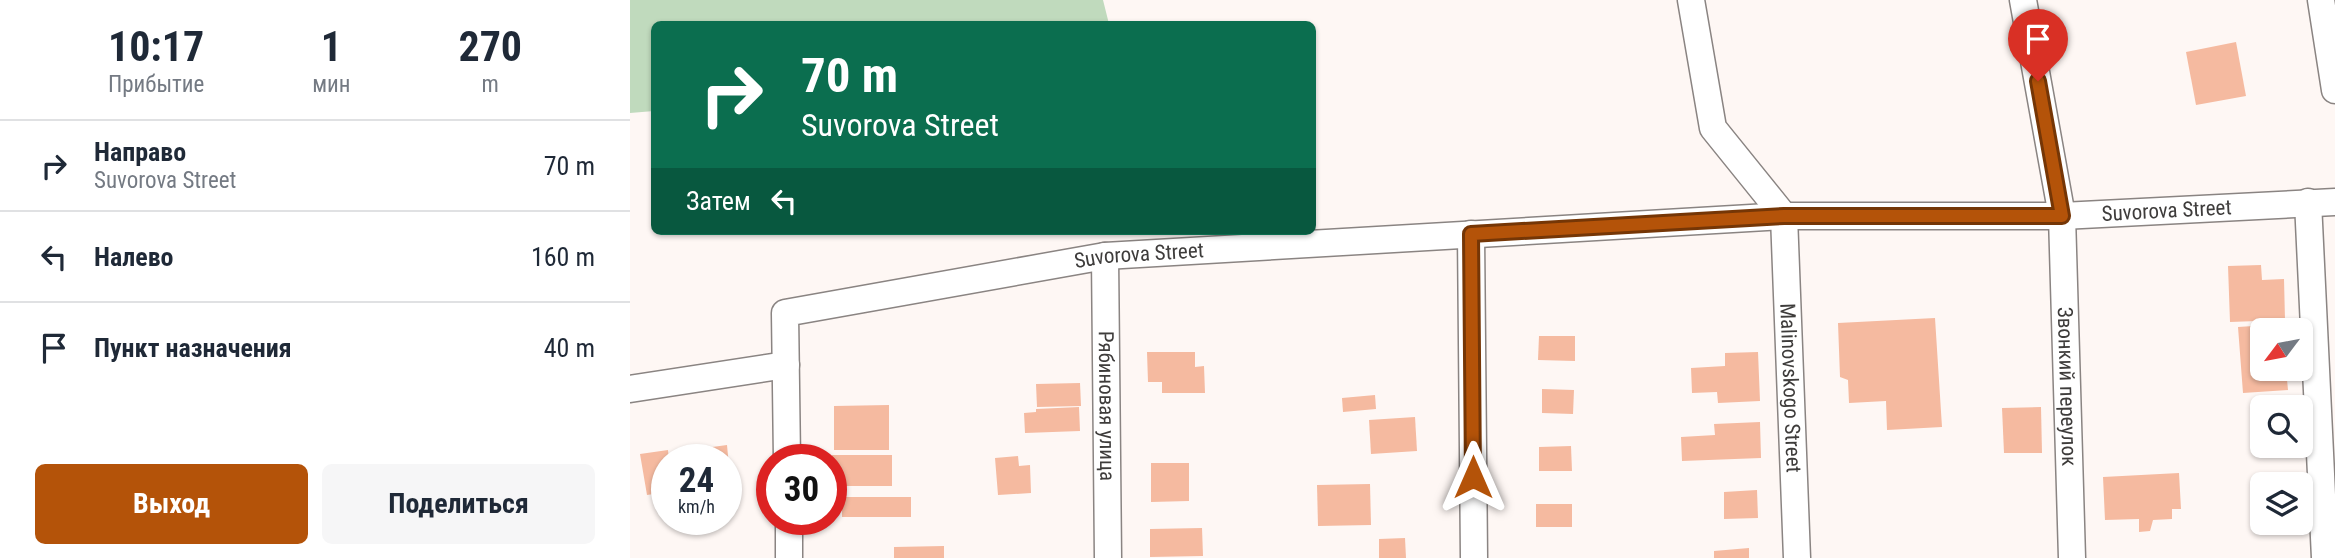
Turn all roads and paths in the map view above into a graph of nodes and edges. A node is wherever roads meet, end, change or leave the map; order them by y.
1 (1691, 0) edge
2 (2023, 0) edge
3 (2321, 0) edge
4 (2335, 90) edge
5 (2308, 202) junction
6 (2335, 202) edge
7 (1784, 216) junction
8 (2062, 216) junction
9 (1471, 234) junction
10 (1105, 256) junction
11 (786, 365) junction
12 (630, 390) edge
13 (788, 444) edge
14 (789, 535) edge
15 (789, 558) edge
16 (1108, 558) edge
17 (1474, 558) edge
18 (1797, 558) edge
19 (2072, 558) edge
20 (2325, 558) edge

1 - 7 street
2 - 8 street, Звонкий переулок
3 - 4 street
5 - 6 street, Suvorova Street
5 - 8 street, Suvorova Street
5 - 20 street
7 - 8 street, Suvorova Street
7 - 9 street, Suvorova Street
7 - 18 street, Malinovskogo Street
8 - 19 street, Звонкий переулок
9 - 10 street, Suvorova Street
9 - 17 street
10 - 11 street, Suvorova Street
10 - 16 street, Рябиновая улица
11 - 12 street
11 - 13 street
14 - 15 street

